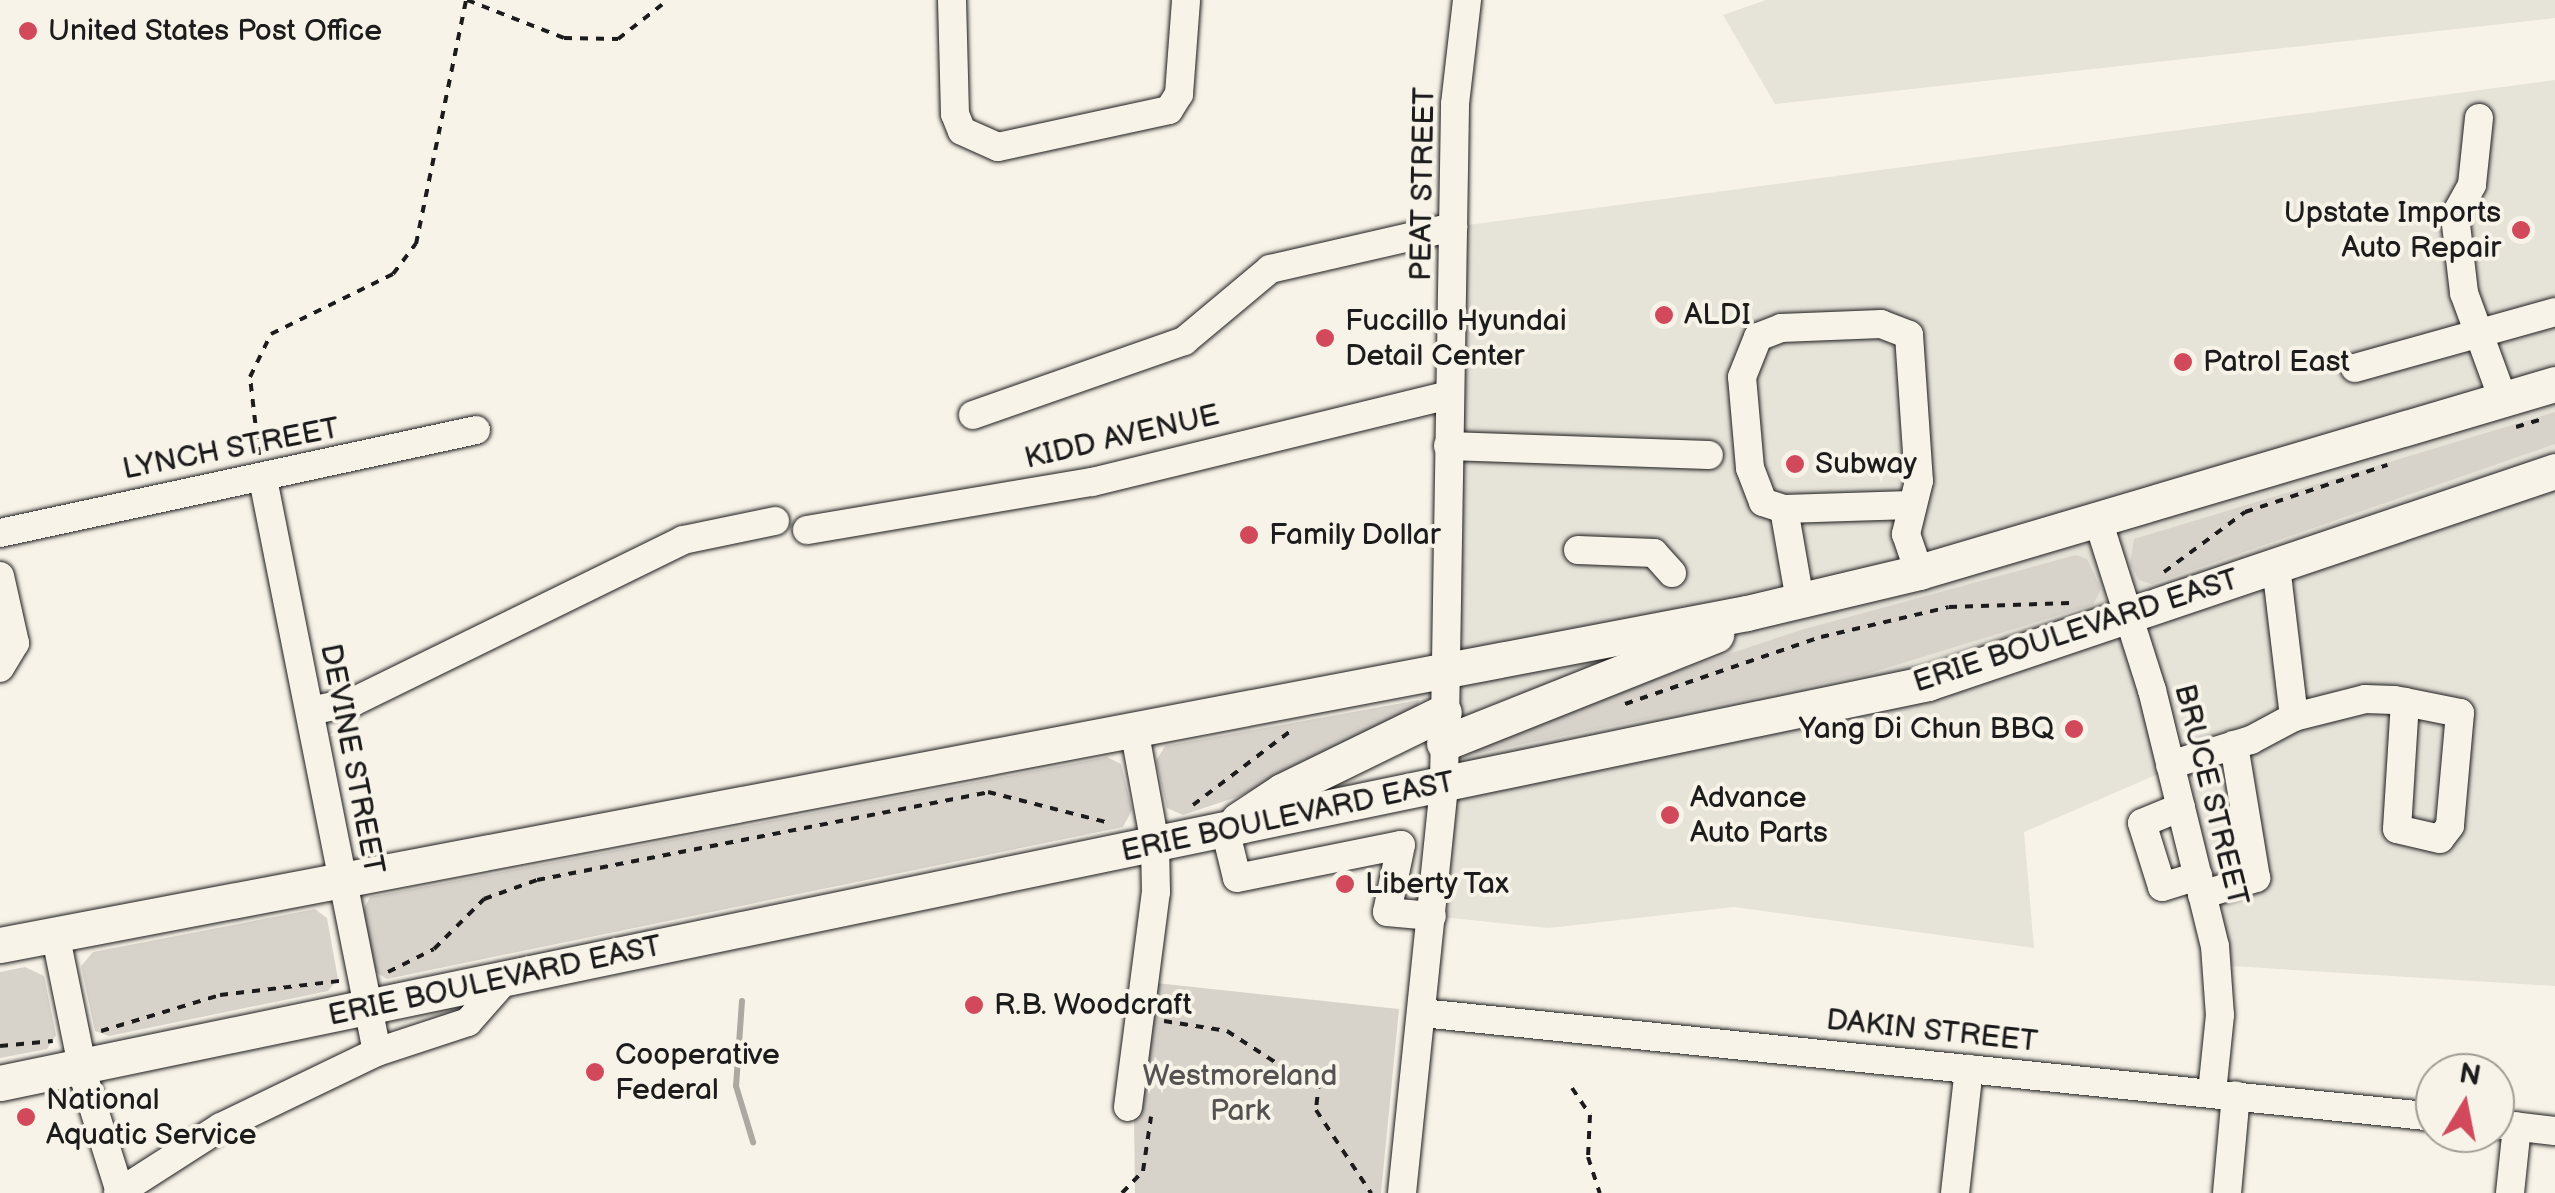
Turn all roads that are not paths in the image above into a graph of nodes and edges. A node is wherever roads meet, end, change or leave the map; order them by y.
1 (952, 0) edge
2 (1186, 0) edge
3 (1467, 0) edge
4 (2479, 118) dead end
5 (1453, 227) junction
6 (2555, 312) edge
7 (2478, 329) junction
8 (2355, 368) dead end
9 (2555, 384) edge
10 (1450, 395) junction
11 (973, 415) dead end
12 (2504, 415) junction
13 (476, 430) dead end
14 (1448, 446) junction
15 (1709, 455) dead end
16 (2555, 470) edge
17 (263, 479) junction
18 (1911, 505) junction
19 (1784, 508) junction
20 (2098, 520) junction
21 (775, 521) dead end
22 (806, 530) dead end
23 (0, 532) edge
24 (1578, 550) dead end
25 (2276, 566) junction
26 (1919, 572) junction
27 (1672, 573) dead end
28 (0, 576) edge
29 (1800, 600) junction
30 (2129, 616) junction
31 (0, 668) edge
32 (1444, 670) junction
33 (2405, 702) junction
34 (310, 712) junction
35 (2294, 717) junction
36 (1134, 728) junction
37 (1444, 728) junction
38 (2234, 745) junction
39 (2170, 765) junction
40 (1444, 785) junction
41 (2181, 807) junction
42 (1225, 829) junction
43 (1155, 844) junction
44 (343, 876) junction
45 (2200, 885) junction
46 (1432, 916) junction
47 (55, 933) junction
48 (0, 945) edge
49 (506, 979) junction
50 (371, 990) junction
51 (1422, 1013) junction
52 (377, 1052) junction
53 (82, 1066) junction
54 (1968, 1068) junction
55 (0, 1082) edge
56 (2224, 1094) junction
57 (1128, 1107) road end
58 (2415, 1115) edge
59 (2515, 1126) edge
60 (2555, 1131) edge
61 (2508, 1153) edge
62 (119, 1192) edge
63 (1402, 1193) edge
64 (1955, 1193) edge
65 (2226, 1193) edge
66 (2510, 1193) edge

1 - 2 street
3 - 5 street, PEAT STREET
4 - 7 street
5 - 10 street, PEAT STREET
5 - 11 street
6 - 7 street
7 - 8 street
7 - 12 street
9 - 12 main road
10 - 14 street, PEAT STREET
10 - 22 street, KIDD AVENUE
12 - 20 main road
13 - 17 street, LYNCH STREET
14 - 15 street
14 - 32 street, PEAT STREET
16 - 25 main road, ERIE BOULEVARD EAST
17 - 23 street, LYNCH STREET
17 - 34 street, DEVINE STREET
18 - 19 street
18 - 19 street
18 - 26 street
19 - 29 street
20 - 26 main road
20 - 30 street, BRUCE STREET
21 - 34 street
24 - 27 street
25 - 30 main road, ERIE BOULEVARD EAST
25 - 35 street
26 - 29 main road
28 - 31 street
29 - 32 main road
29 - 37 main road
30 - 39 street, BRUCE STREET
30 - 40 main road, ERIE BOULEVARD EAST
32 - 36 main road
32 - 37 street, PEAT STREET
33 - 33 street
33 - 35 street
34 - 44 street, DEVINE STREET
35 - 38 street
36 - 43 street
36 - 44 main road
37 - 40 street, PEAT STREET
37 - 42 main road
38 - 39 street
38 - 45 street
39 - 41 street, BRUCE STREET
40 - 42 main road, ERIE BOULEVARD EAST
40 - 46 street, PEAT STREET
41 - 45 street, BRUCE STREET
41 - 45 street
42 - 43 main road, ERIE BOULEVARD EAST
42 - 46 street
43 - 49 main road, ERIE BOULEVARD EAST
43 - 57 street
44 - 47 main road
44 - 50 street, DEVINE STREET
45 - 56 street, BRUCE STREET
46 - 51 street, PEAT STREET
47 - 48 main road
47 - 53 street
49 - 50 main road, ERIE BOULEVARD EAST
49 - 52 street
50 - 52 street, DEVINE STREET
50 - 53 main road, ERIE BOULEVARD EAST
51 - 54 street, DAKIN STREET
51 - 63 street, PEAT STREET
52 - 62 street
53 - 55 main road, ERIE BOULEVARD EAST
53 - 62 street
54 - 56 street, DAKIN STREET
54 - 64 street
56 - 58 street, DAKIN STREET
56 - 65 street, BRUCE STREET
59 - 60 street
61 - 66 street

